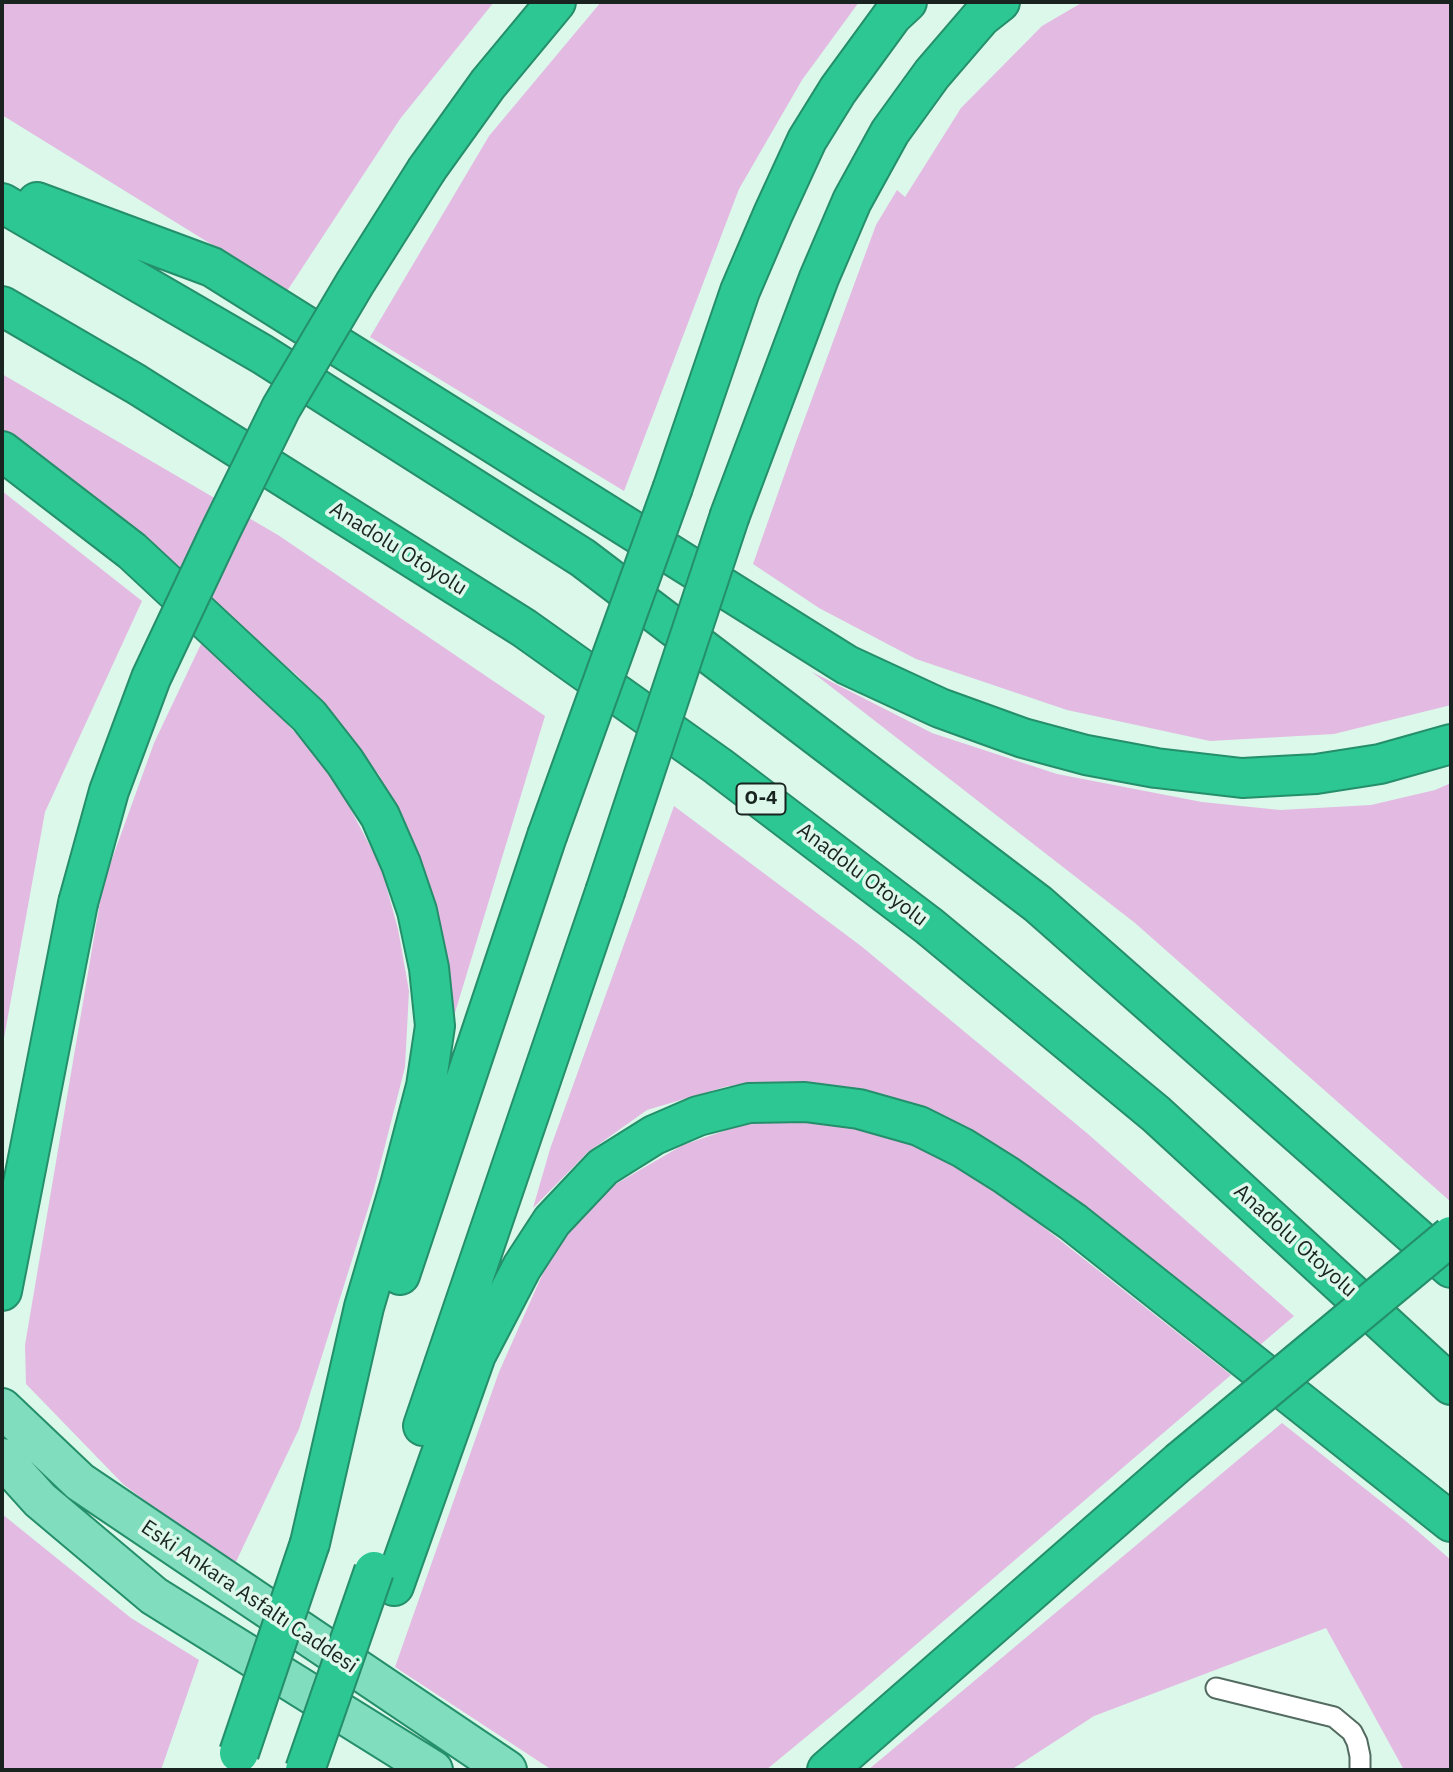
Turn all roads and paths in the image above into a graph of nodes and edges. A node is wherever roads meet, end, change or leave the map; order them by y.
1 (556, 2) edge
2 (907, 2) edge
3 (1000, 2) edge
4 (2, 189) edge
5 (2, 202) edge
6 (2, 306) edge
7 (2, 451) edge
8 (1451, 744) edge
9 (1451, 1236) edge
10 (1451, 1268) edge
11 (2, 1291) edge
12 (1451, 1385) edge
13 (2, 1408) edge
14 (2, 1458) edge
15 (1451, 1522) edge
16 (310, 1543) junction
17 (384, 1578) junction
18 (1216, 1688) dead end
19 (236, 1761) edge
20 (306, 1770) edge
21 (433, 1770) edge
22 (507, 1770) edge
23 (827, 1770) edge
24 (1360, 1770) edge

1 - 11 highway, bridge
2 - 16 highway, bridge
3 - 17 highway, bridge
4 - 8 highway
5 - 10 highway
6 - 12 highway, Anadolu Otoyolu / O-4
7 - 16 highway
9 - 23 highway, bridge
13 - 22 main road, Eski Ankara Asfaltı Caddesi
14 - 21 main road
15 - 17 highway
16 - 19 highway, bridge
17 - 20 highway, bridge
18 - 24 lane

